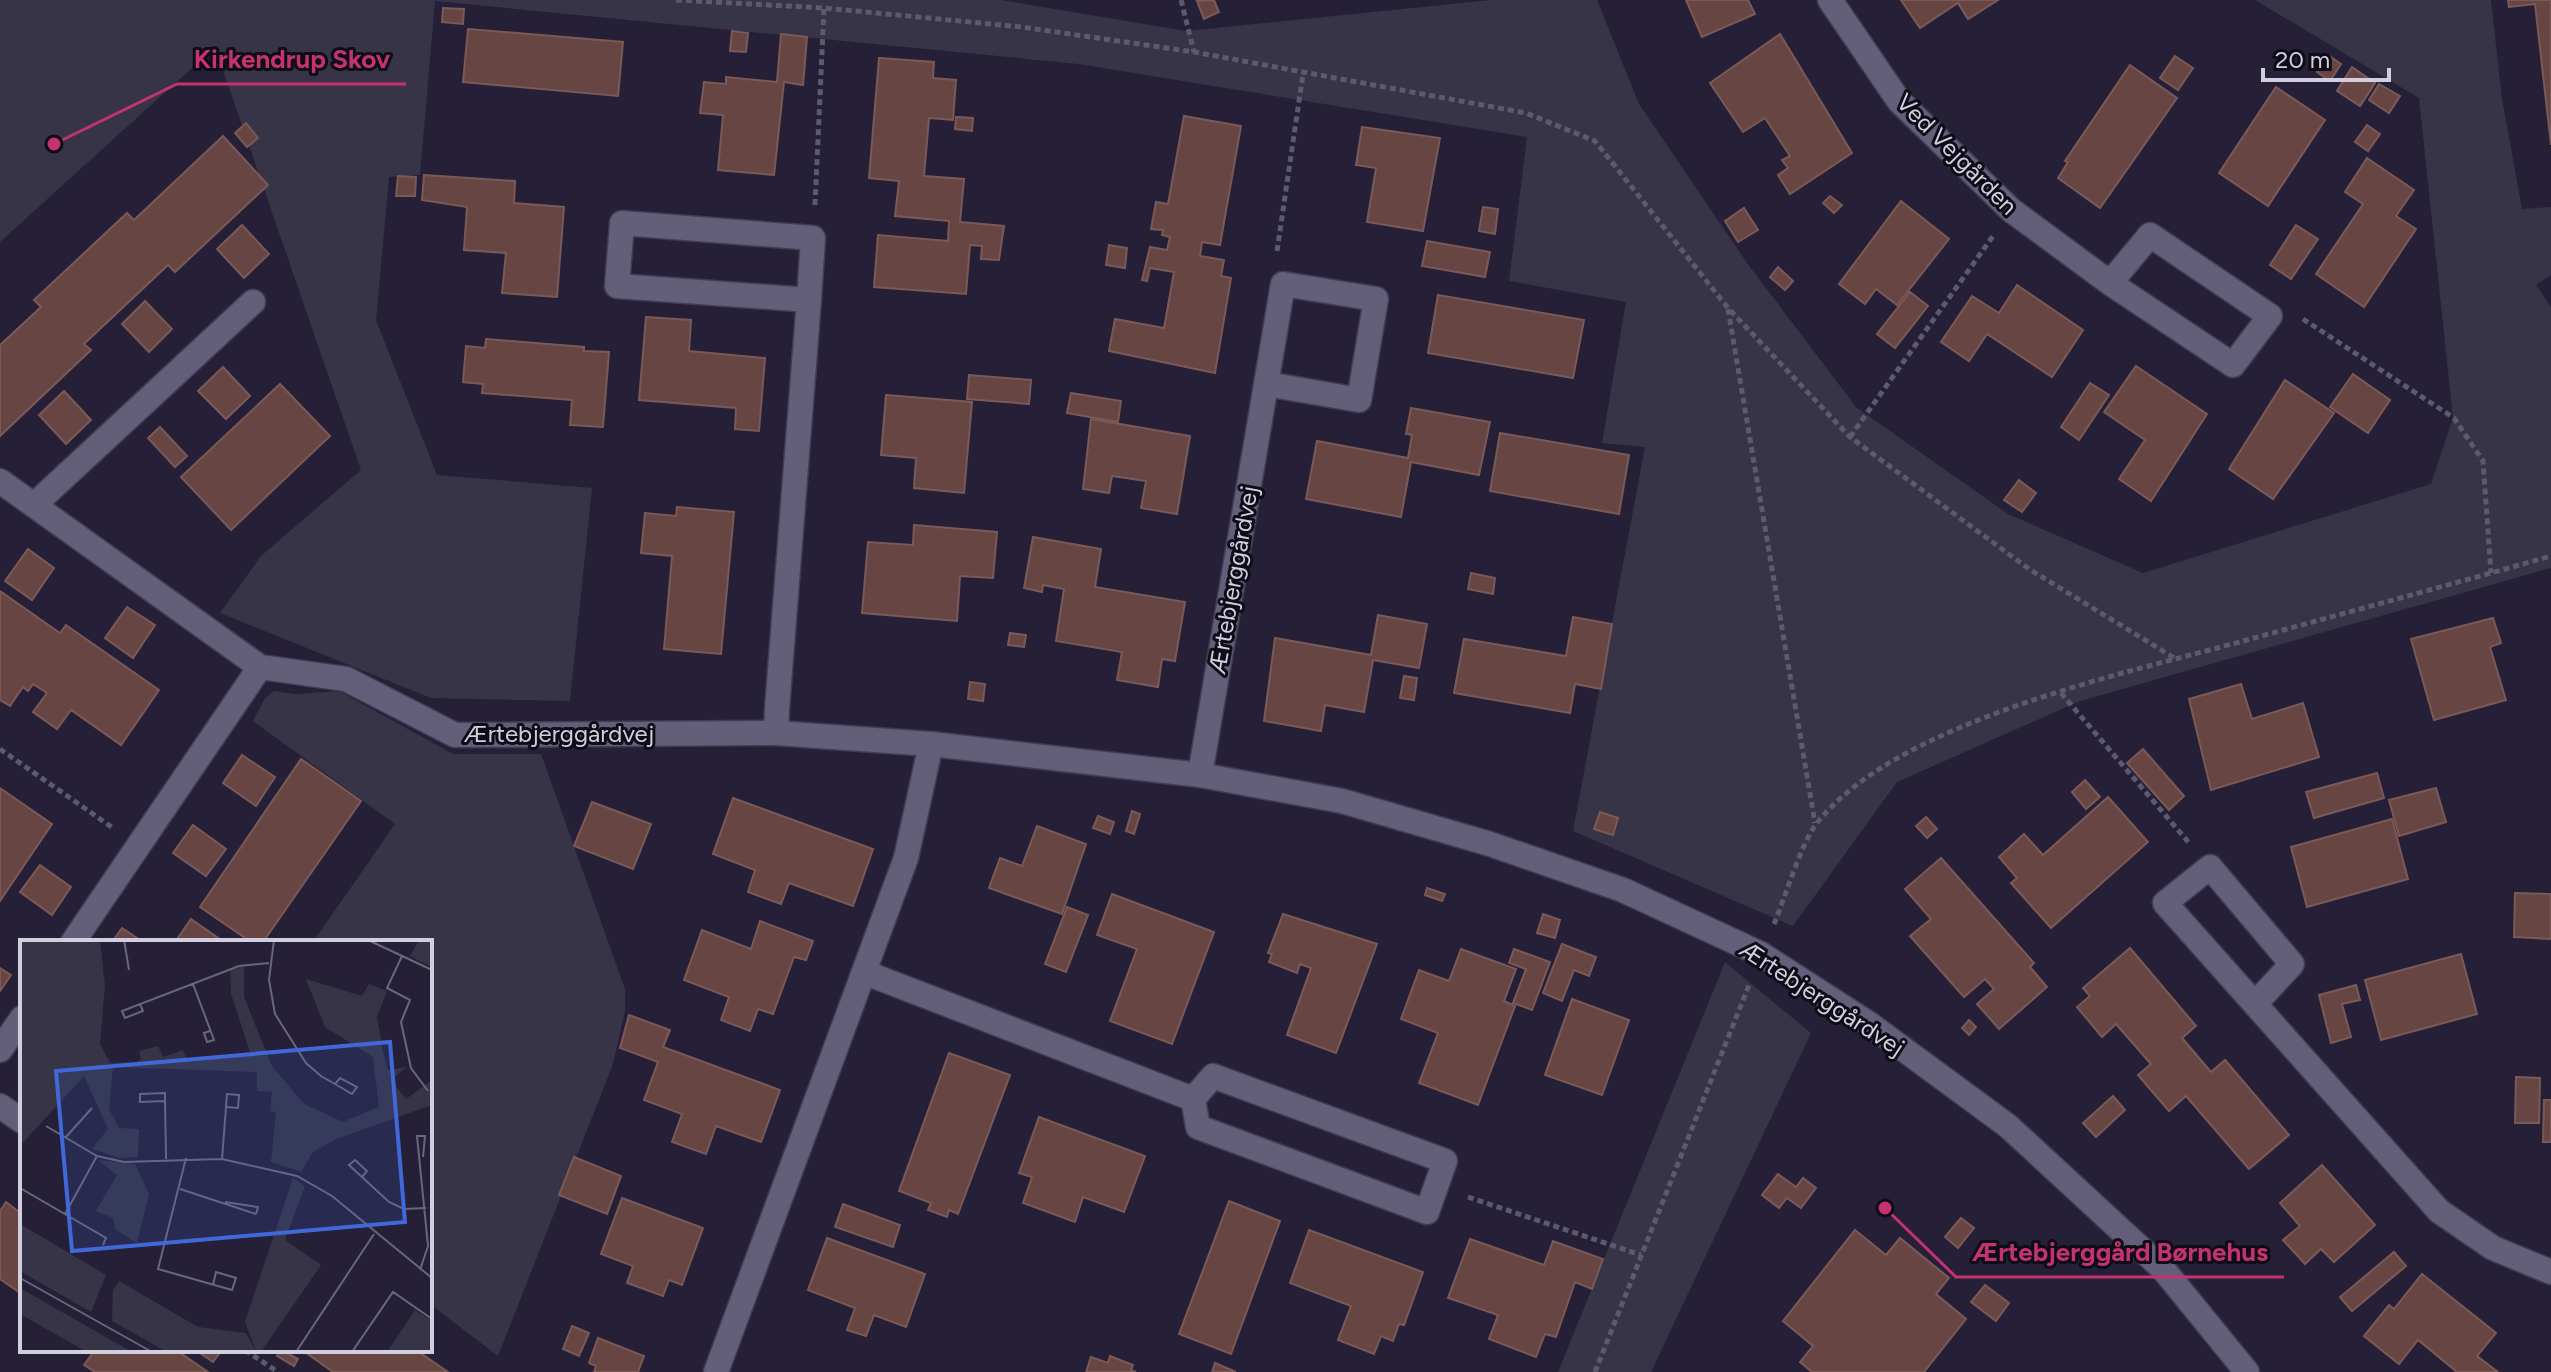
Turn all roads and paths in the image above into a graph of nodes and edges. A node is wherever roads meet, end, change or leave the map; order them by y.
1 (676, 0) edge
2 (1181, 0) edge
3 (1830, 0) edge
4 (824, 8) junction
5 (1194, 52) junction
6 (1303, 74) junction
7 (2011, 210) junction
8 (813, 238) junction
9 (2110, 283) junction
10 (1283, 284) junction
11 (809, 300) junction
12 (253, 302) dead end
13 (1728, 308) junction
14 (2270, 316) junction
15 (1267, 384) junction
16 (1850, 437) junction
17 (0, 481) edge
18 (34, 505) junction
19 (2551, 556) edge
20 (2491, 573) junction
21 (2176, 659) junction
22 (260, 667) junction
23 (2061, 693) junction
24 (776, 733) junction
25 (931, 744) junction
26 (0, 749) edge
27 (1200, 775) junction
28 (1816, 824) junction
29 (149, 829) junction
30 (2210, 867) junction
31 (74, 940) edge
32 (1761, 954) junction
33 (866, 973) junction
34 (2255, 1004) junction
35 (20, 1021) edge
36 (0, 1050) edge
37 (1193, 1099) junction
38 (0, 1106) edge
39 (20, 1120) edge
40 (1437, 1187) junction
41 (1641, 1255) junction
42 (2551, 1272) edge
43 (248, 1352) edge
44 (278, 1372) edge
45 (716, 1372) edge
46 (1595, 1372) edge
47 (2247, 1372) edge

1 - 4 path
2 - 5 path
3 - 7 street, Ved Vejgården
4 - 5 path
4 - 8 path
5 - 6 path
6 - 10 path
6 - 13 path
7 - 9 street, Ved Vejgården
7 - 16 path
8 - 11 street
8 - 11 street
9 - 14 street
9 - 14 street, Ved Vejgården
10 - 15 street, Ærtebjerggårdvej
10 - 15 street
11 - 24 street
12 - 18 street
13 - 16 path
13 - 28 path
14 - 20 path
15 - 27 street, Ærtebjerggårdvej
16 - 21 path
17 - 18 street, Ærtebjerggårdvej
18 - 22 street, Ærtebjerggårdvej
19 - 20 path
20 - 21 path
21 - 23 path
22 - 24 street, Ærtebjerggårdvej
22 - 29 street
23 - 28 path
23 - 30 path
24 - 25 street, Ærtebjerggårdvej
25 - 27 street, Ærtebjerggårdvej
25 - 33 street
26 - 29 path
27 - 32 street, Ærtebjerggårdvej
28 - 32 path
29 - 31 street
30 - 34 street
30 - 34 street
32 - 41 path
32 - 47 street, Ærtebjerggårdvej
33 - 37 street
33 - 45 street
34 - 42 street
35 - 36 street
37 - 40 street
37 - 40 street
38 - 39 street
40 - 41 path
41 - 46 path
43 - 44 path

